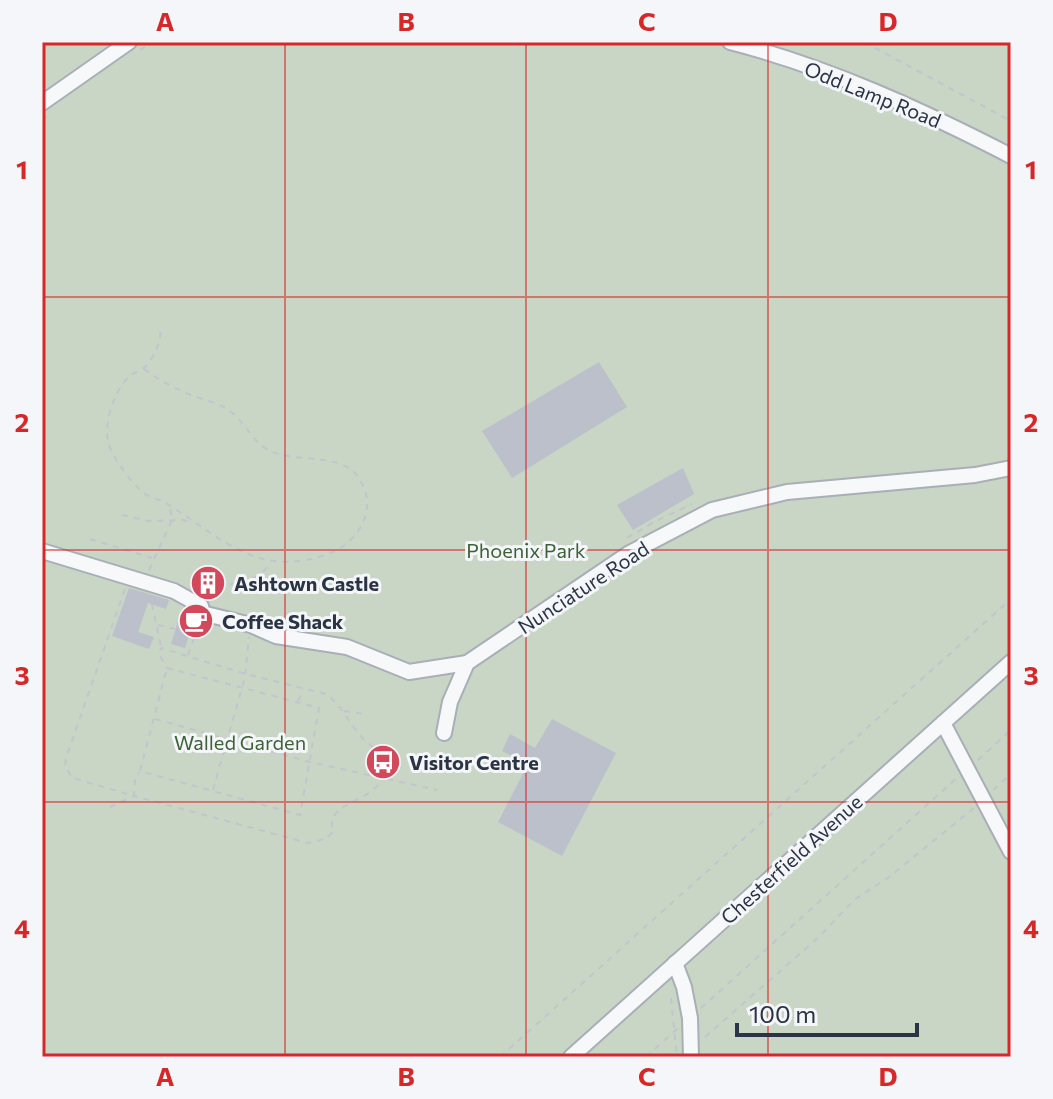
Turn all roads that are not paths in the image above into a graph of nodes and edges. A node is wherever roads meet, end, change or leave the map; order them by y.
1 (129, 42) edge
2 (730, 42) edge
3 (756, 46) edge
4 (42, 103) edge
5 (1011, 156) edge
6 (1011, 468) edge
7 (42, 551) edge
8 (1011, 662) edge
9 (467, 663) junction
10 (943, 723) junction
11 (444, 733) dead end
12 (1011, 852) edge
13 (675, 963) junction
14 (686, 1055) edge
15 (571, 1057) edge

1 - 4 street
2 - 3 street, Odd Lamp Road
3 - 5 street, Odd Lamp Road
6 - 9 street, Nunciature Road
7 - 9 street
8 - 10 street, Chesterfield Avenue
9 - 11 street
10 - 12 street
10 - 13 street, Chesterfield Avenue
13 - 14 street
13 - 15 street, Chesterfield Avenue

